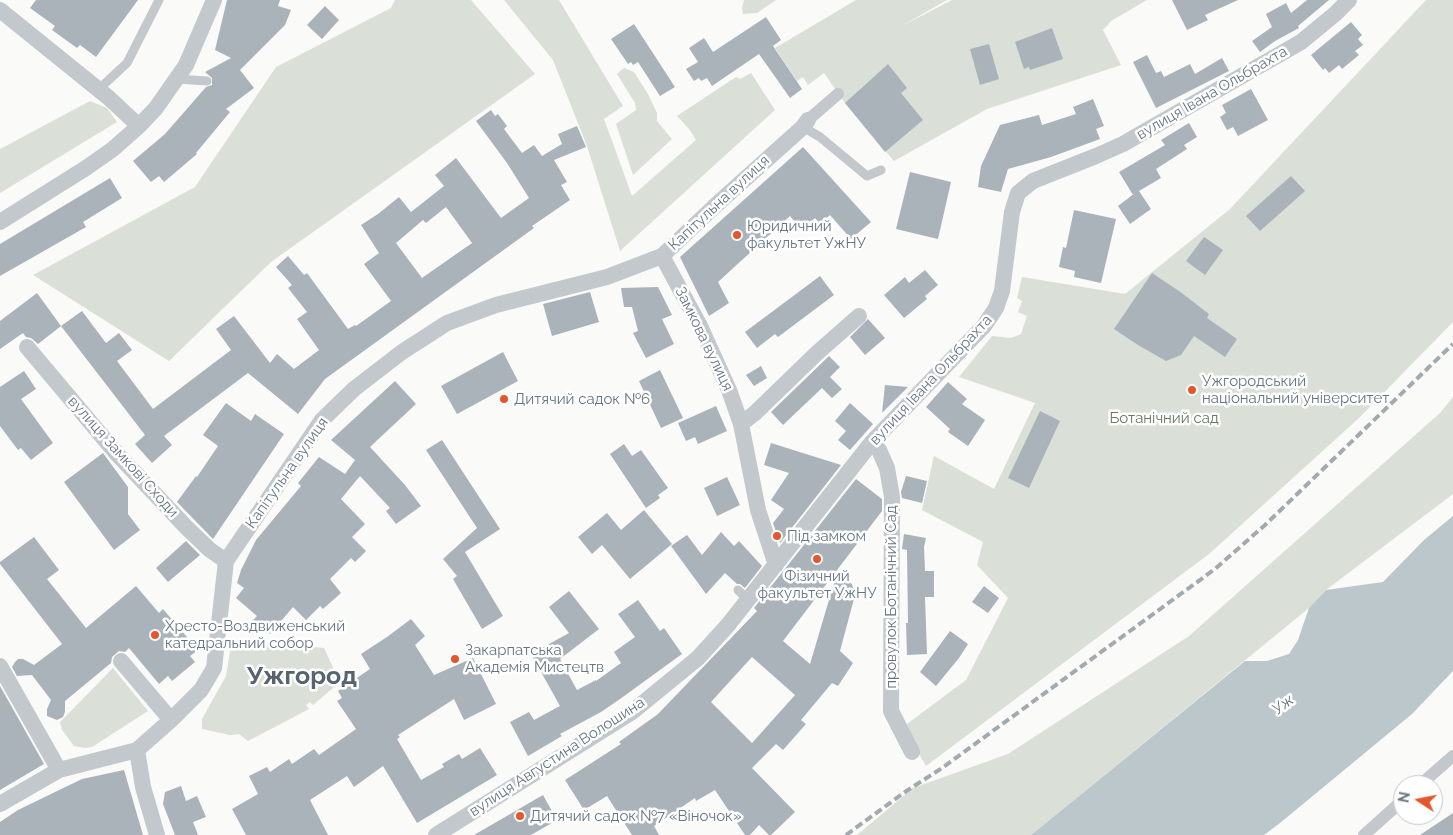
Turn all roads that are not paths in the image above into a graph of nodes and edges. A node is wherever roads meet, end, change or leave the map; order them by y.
1 (159, 0) edge
2 (214, 0) edge
3 (1349, 0) edge
4 (0, 10) edge
5 (177, 79) junction
6 (207, 81) dead end
7 (98, 89) junction
8 (838, 94) dead end
9 (806, 123) junction
10 (139, 126) junction
11 (881, 170) dead end
12 (0, 222) edge
13 (662, 256) junction
14 (859, 316) dead end
15 (27, 347) dead end
16 (741, 424) junction
17 (872, 442) junction
18 (226, 561) junction
19 (776, 565) junction
20 (121, 661) dead end
21 (0, 666) edge
22 (170, 720) junction
23 (137, 750) junction
24 (912, 752) dead end
25 (1453, 756) edge
26 (59, 770) junction
27 (1431, 775) edge
28 (0, 804) edge
29 (1393, 809) edge
30 (157, 835) edge
31 (436, 835) edge
32 (1364, 835) edge

1 - 7 lane
2 - 5 street
3 - 17 street, вулиця Івана Ольбрахта
4 - 7 street
5 - 6 lane
5 - 10 street
7 - 10 street
8 - 9 street, Капітульна вулиця
9 - 11 lane
9 - 13 street, Капітульна вулиця
10 - 12 street
13 - 16 street, Замкова вулиця
13 - 18 street, Капітульна вулиця
14 - 16 street
15 - 18 street, вулиця Замкові Сходи
16 - 19 street, Замкова вулиця
17 - 19 street, вулиця Івана Ольбрахта
17 - 24 street, провулок Ботанічний Сад
18 - 22 street, Капітульна вулиця
19 - 31 street, вулиця Августина Волошина
20 - 22 street
21 - 26 street
22 - 23 street, Капітульна вулиця
23 - 26 street
23 - 30 street
25 - 27 street
26 - 28 street
29 - 32 street

